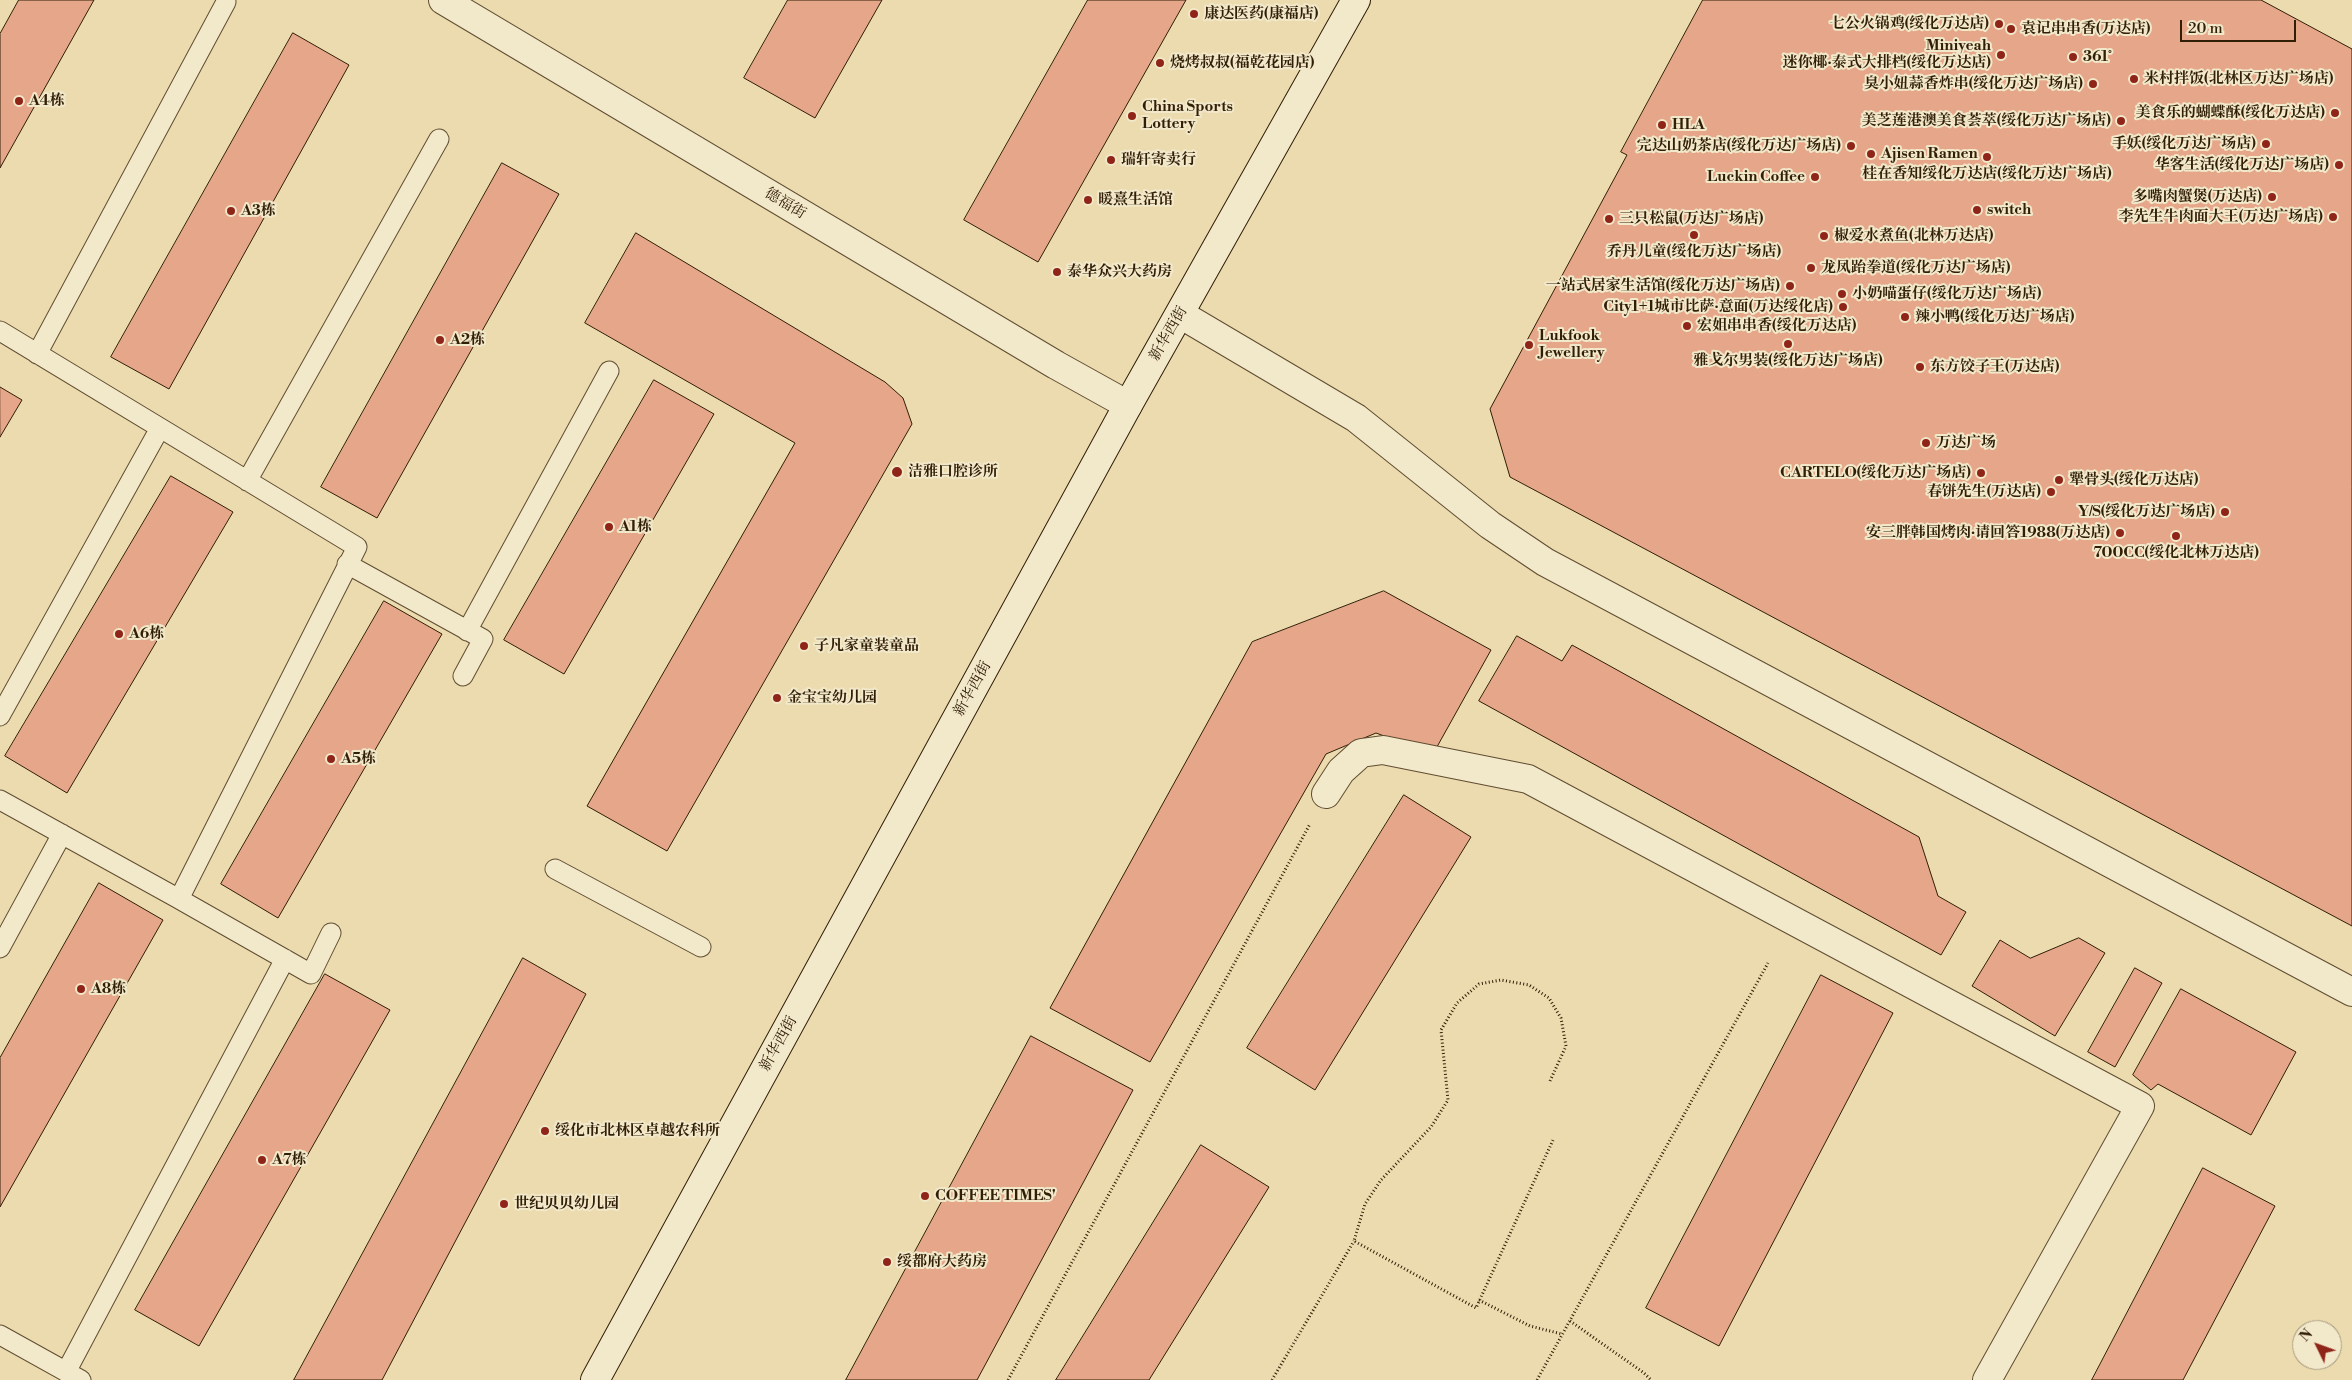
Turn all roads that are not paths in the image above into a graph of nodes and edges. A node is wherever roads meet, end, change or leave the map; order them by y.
1 (443, 0) edge
2 (1356, 0) edge
3 (226, 2) dead end
4 (439, 140) dead end
5 (1180, 314) junction
6 (0, 332) edge
7 (37, 354) junction
8 (609, 371) dead end
9 (1128, 405) junction
10 (160, 428) junction
11 (247, 481) junction
12 (347, 564) junction
13 (467, 631) junction
14 (463, 676) dead end
15 (0, 716) edge
16 (1326, 794) road end
17 (0, 800) edge
18 (62, 834) junction
19 (555, 869) dead end
20 (179, 899) junction
21 (331, 933) dead end
22 (700, 947) dead end
23 (0, 948) edge
24 (285, 960) junction
25 (2352, 992) edge
26 (0, 1335) edge
27 (73, 1376) edge
28 (595, 1380) edge
29 (1988, 1380) edge

1 - 9 street, 德福街
2 - 5 street, 新华西街
3 - 7 lane
4 - 11 lane
5 - 9 street, 新华西街
5 - 25 street
6 - 7 lane
7 - 10 lane
8 - 13 lane
9 - 28 street, 新华西街
10 - 11 lane
10 - 15 lane
11 - 12 lane
12 - 13 lane
12 - 20 lane
13 - 14 lane
16 - 29 street
17 - 18 lane
18 - 20 lane
18 - 23 lane
19 - 22 lane
20 - 24 lane
21 - 24 lane
24 - 27 lane
26 - 27 lane

